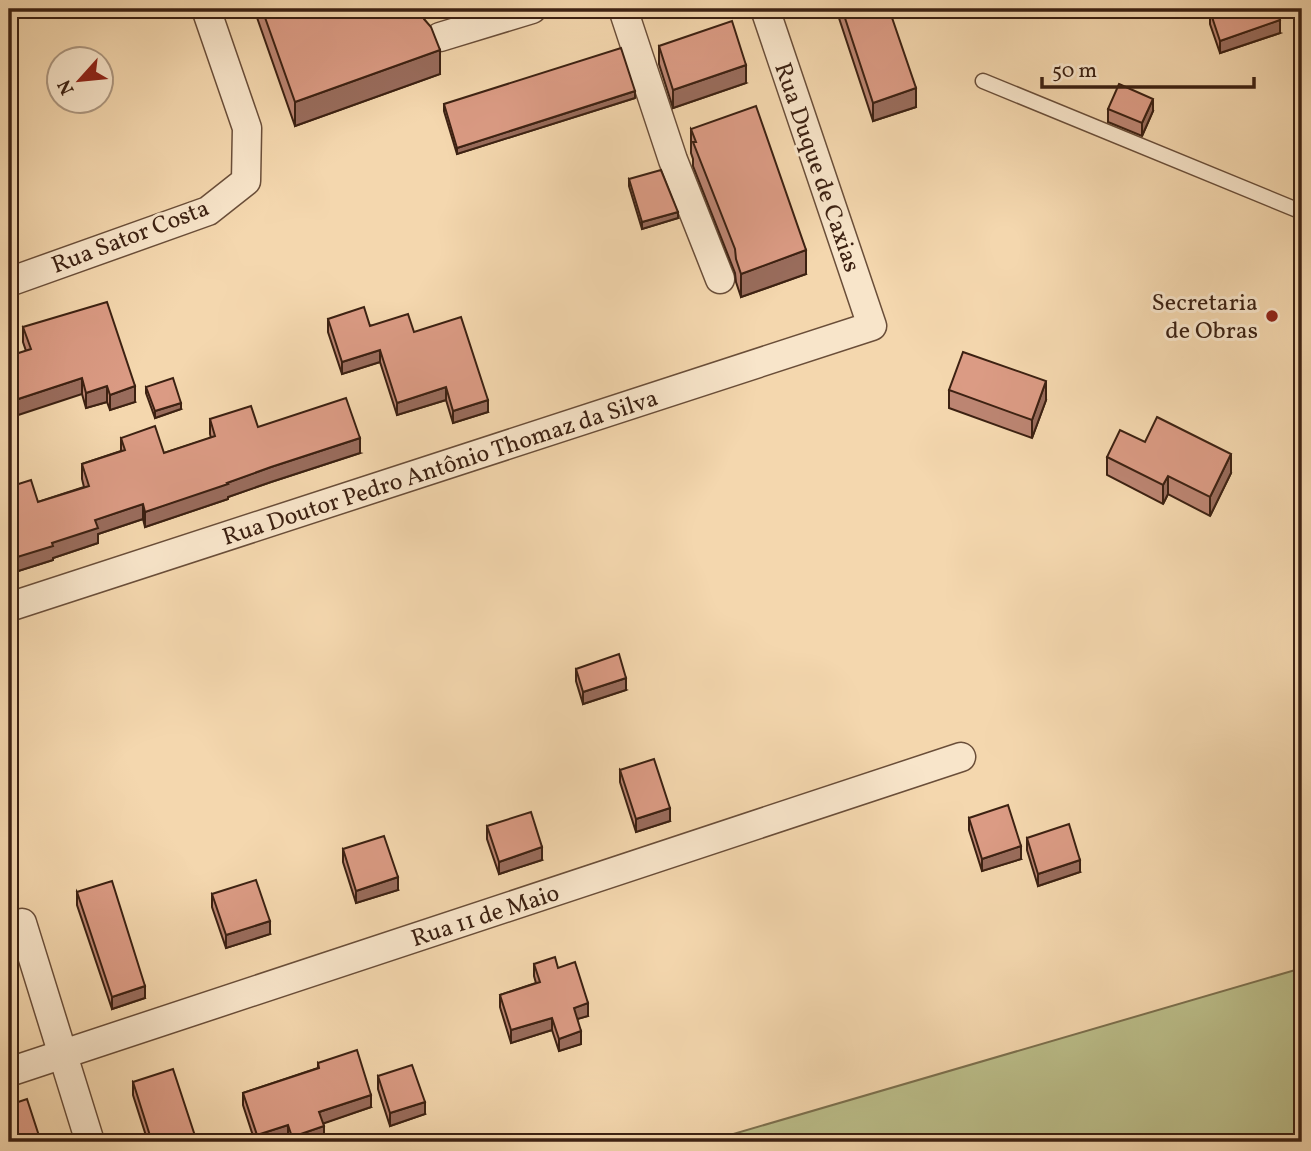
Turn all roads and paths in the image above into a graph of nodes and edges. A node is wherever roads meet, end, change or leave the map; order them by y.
1 (206, 9) edge
2 (532, 9) edge
3 (623, 9) edge
4 (765, 9) edge
5 (440, 37) dead end
6 (983, 81) dead end
7 (1302, 212) edge
8 (720, 279) dead end
9 (9, 282) edge
10 (872, 326) joint
11 (9, 607) edge
12 (961, 757) dead end
13 (22, 923) dead end
14 (62, 1055) junction
15 (9, 1072) edge
16 (90, 1142) edge

1 - 9 street, Rua Sator Costa
2 - 5 street
3 - 8 street
4 - 10 street, Rua Duque de Caxias
6 - 7 lane
10 - 11 street, Rua Doutor Pedro Antônio Thomaz da Silva
12 - 14 street, Rua 11 de Maio
13 - 14 street
14 - 15 street, Rua 11 de Maio
14 - 16 street

